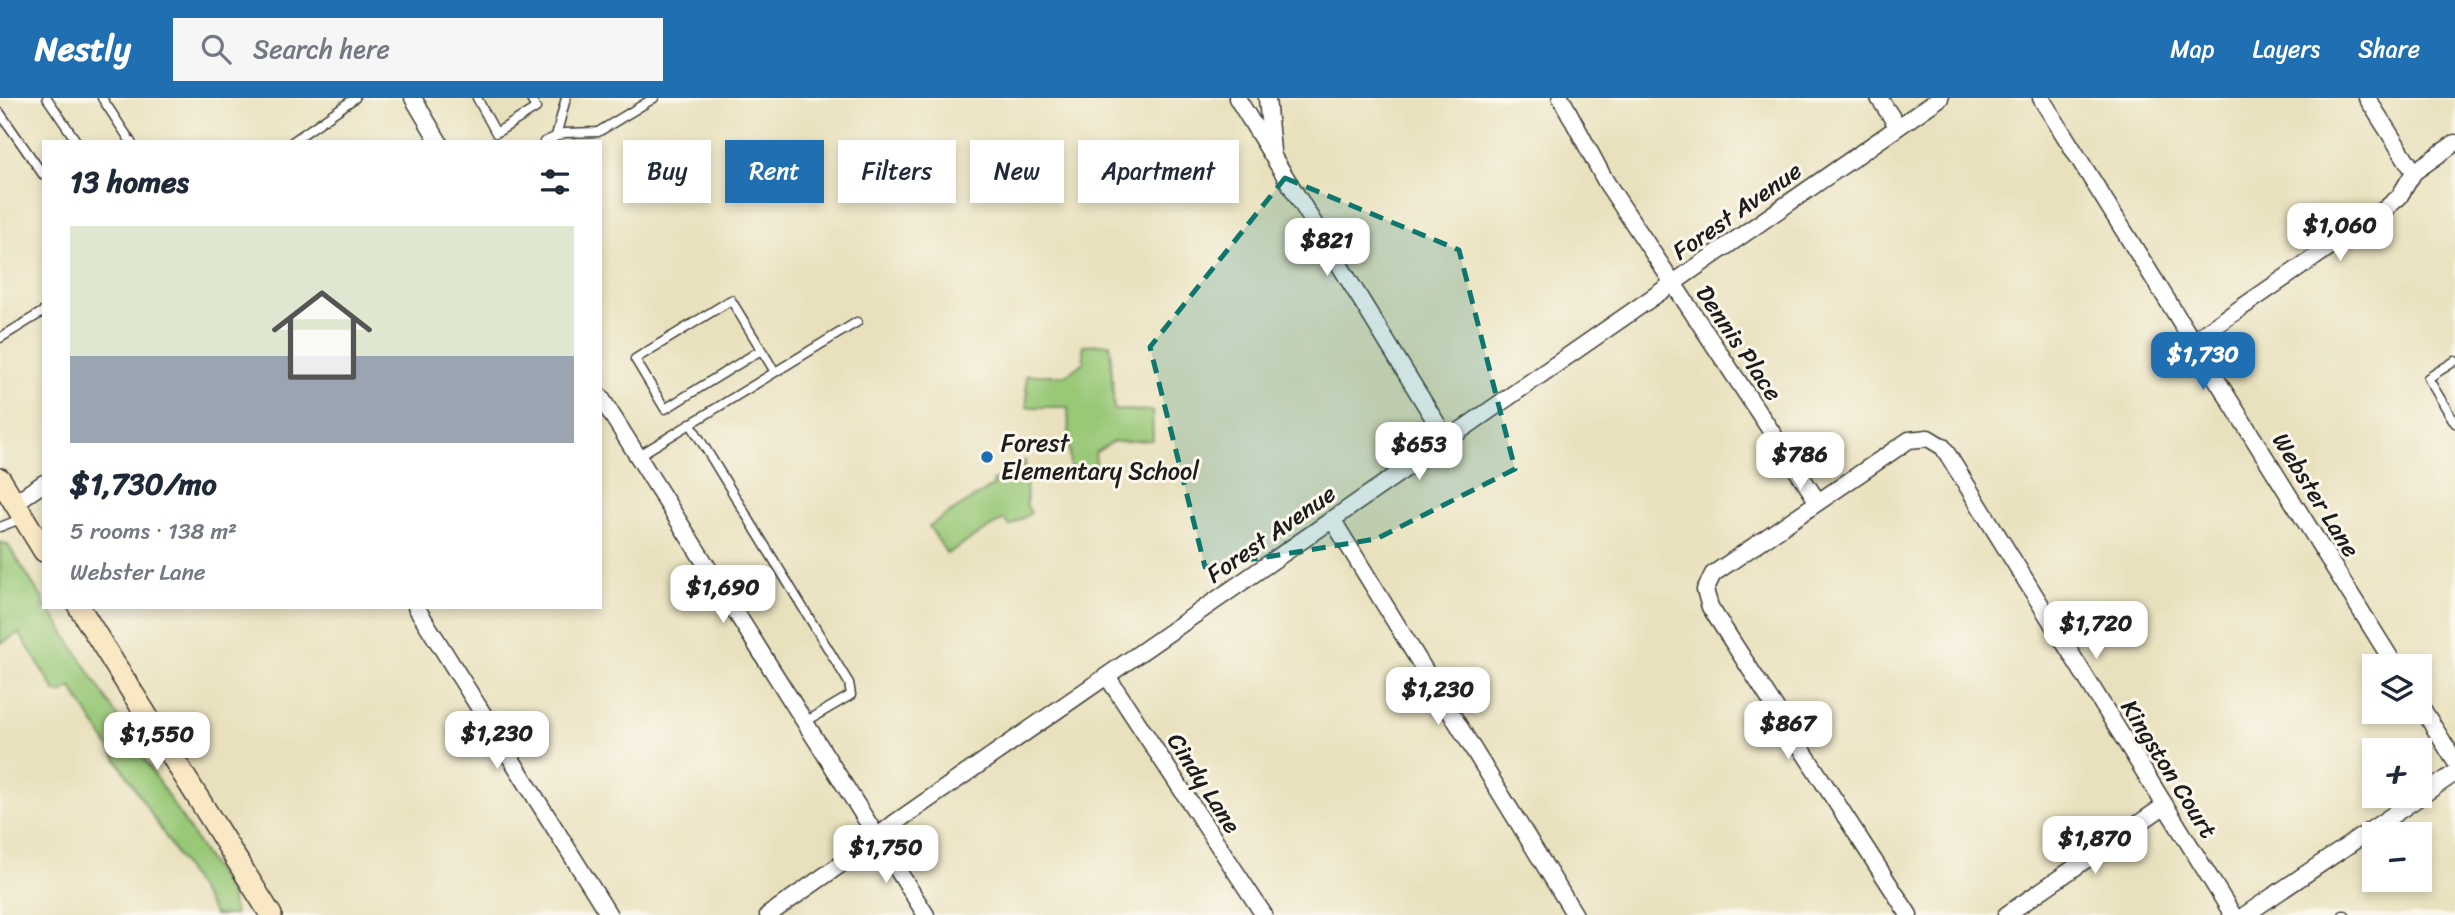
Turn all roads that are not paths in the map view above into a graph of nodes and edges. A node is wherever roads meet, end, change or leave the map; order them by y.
1 (47, 98) edge
2 (102, 98) edge
3 (355, 98) edge
4 (412, 98) edge
5 (477, 98) edge
6 (530, 98) edge
7 (566, 98) edge
8 (654, 98) edge
9 (1237, 98) edge
10 (1267, 98) edge
11 (1561, 98) edge
12 (1879, 98) edge
13 (1940, 98) edge
14 (2041, 98) edge
15 (2367, 98) edge
16 (0, 113) edge
17 (1898, 127) junction
18 (556, 136) junction
19 (77, 140) edge
20 (130, 140) edge
21 (295, 140) edge
22 (438, 140) edge
23 (548, 140) edge
24 (2455, 143) edge
25 (1273, 155) junction
26 (2414, 172) junction
27 (42, 173) edge
28 (1672, 284) junction
29 (42, 312) edge
30 (857, 322) dead end
31 (0, 338) edge
32 (2193, 341) junction
33 (761, 350) junction
34 (2455, 361) edge
35 (775, 372) junction
36 (602, 399) edge
37 (690, 423) junction
38 (2455, 423) edge
39 (1447, 440) junction
40 (638, 456) junction
41 (42, 484) edge
42 (9, 498) edge
43 (1818, 502) junction
44 (1332, 519) junction
45 (0, 527) edge
46 (42, 548) edge
47 (80, 609) edge
48 (417, 609) edge
49 (2388, 654) edge
50 (1107, 676) junction
51 (805, 722) junction
52 (2432, 724) edge
53 (2455, 761) edge
54 (2455, 773) edge
55 (2164, 806) junction
56 (876, 835) junction
57 (271, 915) edge
58 (609, 915) edge
59 (768, 915) edge
60 (926, 915) edge
61 (1264, 915) edge
62 (1575, 915) edge
63 (1909, 915) edge
64 (2006, 915) edge
65 (2233, 915) edge
66 (2245, 915) edge

1 - 19 lane
2 - 20 lane
3 - 21 lane
4 - 22 street
5 - 6 lane
7 - 18 lane
8 - 18 lane
9 - 25 street
10 - 25 street
11 - 28 street, Dennis Place
12 - 17 street
13 - 17 street, Forest Avenue
14 - 32 street, Webster Lane
15 - 26 street
16 - 27 lane
17 - 28 street, Forest Avenue
18 - 23 lane
24 - 26 street
25 - 39 street
26 - 32 street
28 - 39 street, Forest Avenue
28 - 43 street, Dennis Place
29 - 31 lane
30 - 35 lane
32 - 49 street, Webster Lane
33 - 33 lane
33 - 35 lane
34 - 38 lane
35 - 37 lane
36 - 40 street
37 - 40 lane
37 - 51 lane
39 - 44 street, Forest Avenue
40 - 51 street
41 - 42 street
42 - 45 lane
42 - 46 main road
43 - 55 street, Kingston Court
43 - 63 street
44 - 50 street, Forest Avenue
44 - 62 street
47 - 57 main road
48 - 58 street
50 - 56 street, Forest Avenue
50 - 61 street, Cindy Lane
51 - 56 street
52 - 53 street
54 - 66 street
55 - 64 street
55 - 65 street, Kingston Court
56 - 59 street, Forest Avenue
56 - 60 street

